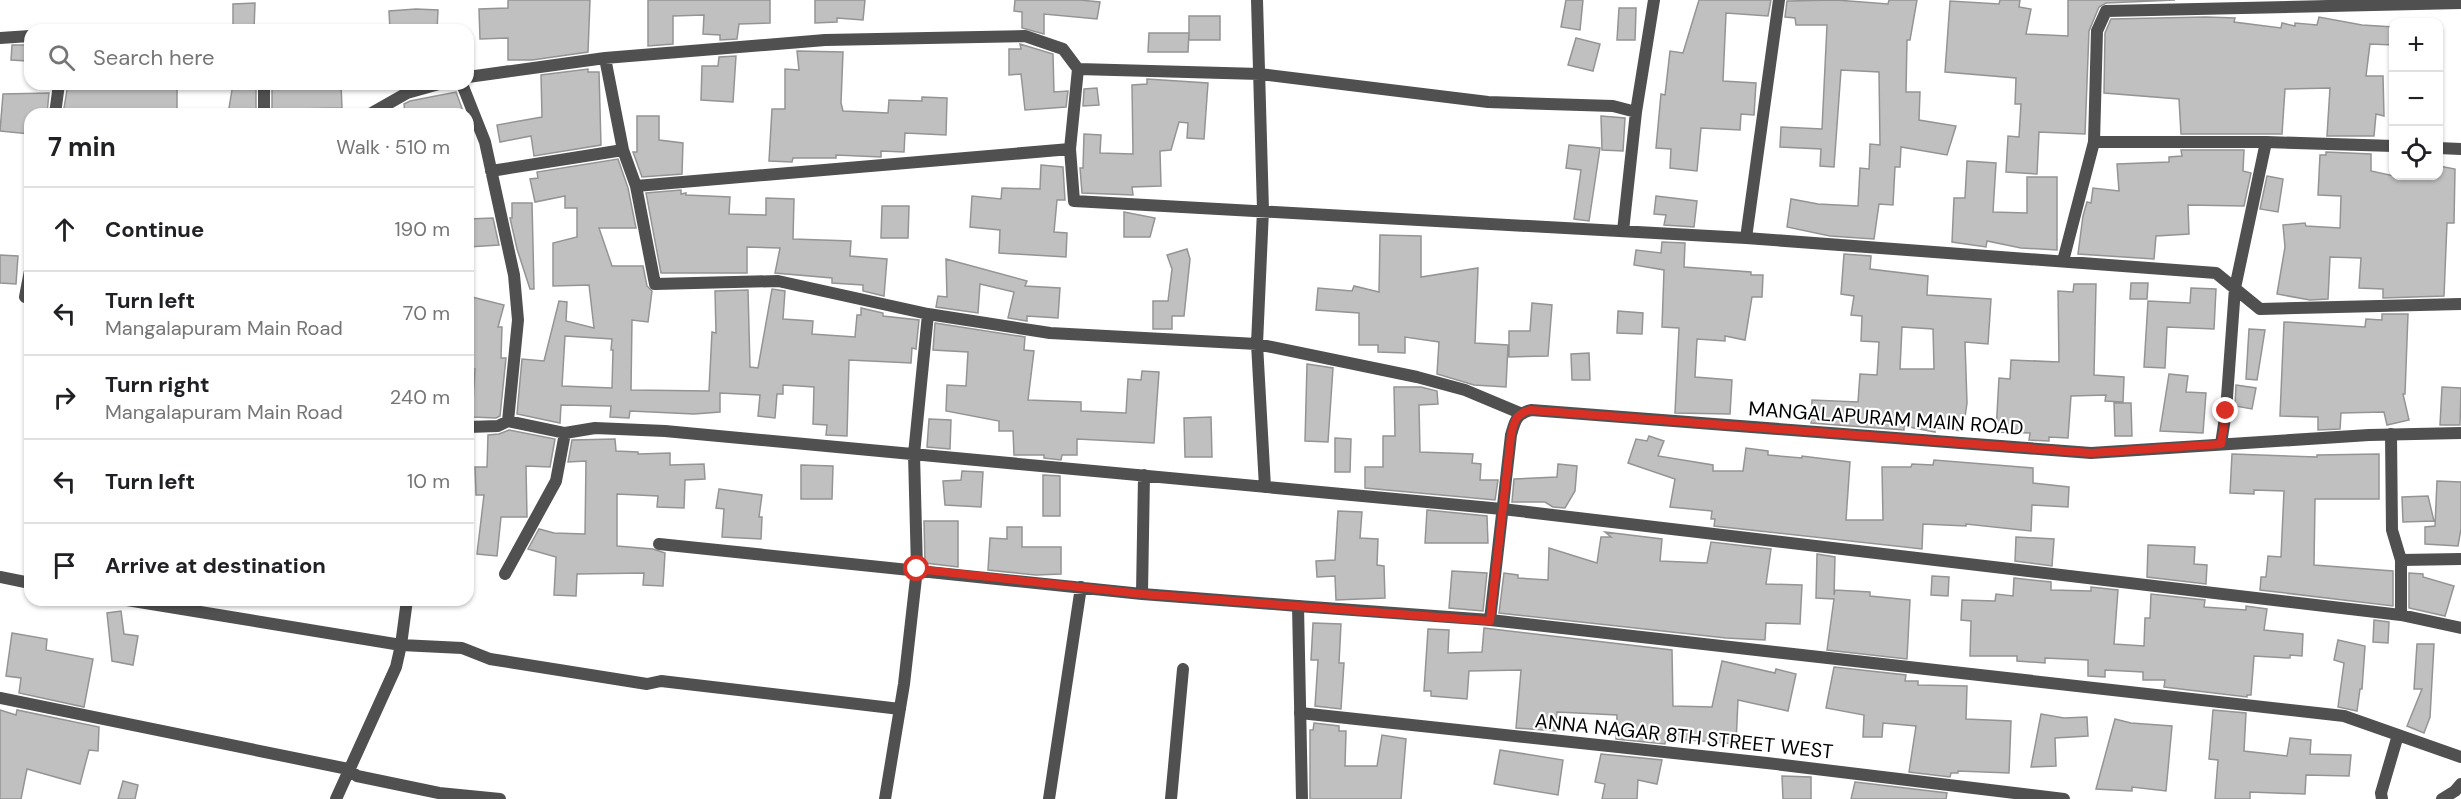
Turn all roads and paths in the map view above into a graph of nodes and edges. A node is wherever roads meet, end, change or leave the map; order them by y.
1 (1257, 0) edge
2 (1654, 0) edge
3 (1779, 0) edge
4 (2461, 3) edge
5 (24, 36) edge
6 (0, 38) edge
7 (604, 58) junction
8 (1078, 69) junction
9 (1260, 74) junction
10 (474, 76) edge
11 (58, 90) edge
12 (264, 90) edge
13 (418, 90) edge
14 (464, 90) edge
15 (56, 108) edge
16 (264, 108) edge
17 (381, 108) edge
18 (472, 108) edge
19 (1636, 112) junction
20 (474, 114) edge
21 (2094, 142) junction
22 (2266, 142) junction
23 (2389, 146) edge
24 (1070, 148) junction
25 (2443, 148) edge
26 (2461, 149) edge
27 (623, 150) junction
28 (491, 171) junction
29 (636, 186) junction
30 (1263, 210) junction
31 (1623, 231) junction
32 (1746, 238) junction
33 (2063, 261) junction
34 (2235, 288) junction
35 (2461, 304) edge
36 (928, 314) junction
37 (1257, 344) junction
38 (1520, 413) junction
39 (508, 421) junction
40 (474, 427) edge
41 (565, 433) junction
42 (2461, 433) edge
43 (2391, 434) junction
44 (2221, 444) junction
45 (914, 454) junction
46 (1144, 475) junction
47 (1265, 487) junction
48 (1502, 509) junction
49 (659, 544) dead end
50 (2402, 560) junction
51 (2461, 560) edge
52 (917, 569) junction
53 (505, 574) dead end
54 (0, 577) edge
55 (24, 582) edge
56 (1081, 587) junction
57 (1142, 594) junction
58 (164, 606) edge
59 (406, 606) edge
60 (1298, 606) junction
61 (2400, 615) junction
62 (1490, 621) junction
63 (2461, 628) edge
64 (401, 645) junction
65 (1183, 669) dead end
66 (0, 698) edge
67 (900, 709) junction
68 (1300, 713) junction
69 (2398, 735) junction
70 (2461, 757) edge
71 (348, 769) junction
72 (2461, 784) edge
73 (336, 799) edge
74 (500, 799) edge
75 (885, 799) edge
76 (1049, 799) edge
77 (1171, 799) edge
78 (1302, 799) edge
79 (2064, 799) edge
80 (2382, 799) edge
81 (2442, 799) edge

1 - 9 street
2 - 19 street
3 - 32 street
4 - 21 street
5 - 6 street
7 - 8 street
7 - 10 street
7 - 27 street
8 - 9 street
8 - 24 street
9 - 19 street
9 - 30 street
11 - 15 street
12 - 16 street
13 - 17 street
14 - 18 street
19 - 31 street
20 - 28 street
21 - 22 street
21 - 33 street
22 - 23 street
22 - 34 street
24 - 29 street
24 - 30 street
25 - 26 street
27 - 28 street
27 - 29 street
28 - 39 street
29 - 36 street
30 - 31 street
30 - 37 street
31 - 32 street
32 - 33 street
33 - 34 street
34 - 35 street
34 - 44 street
36 - 37 street
36 - 45 street
37 - 38 street
37 - 47 street
38 - 44 street, MANGALAPURAM MAIN ROAD
38 - 48 street
39 - 40 street
39 - 41 street
41 - 45 street
41 - 53 street
42 - 43 street, MANGALAPURAM MAIN ROAD
43 - 44 street, MANGALAPURAM MAIN ROAD
43 - 50 street
45 - 46 street
45 - 52 street
46 - 47 street
46 - 57 street
47 - 48 street
48 - 61 street
48 - 62 street
49 - 52 street
50 - 51 street
50 - 61 street
52 - 56 street
52 - 67 street
54 - 55 street
56 - 57 street
56 - 76 street
57 - 60 street
58 - 64 street
59 - 64 street
60 - 62 street
60 - 68 street
61 - 63 street
62 - 69 street
64 - 67 street
64 - 71 street
65 - 77 street
66 - 71 street
67 - 75 street
68 - 78 street
68 - 79 street, ANNA NAGAR 8TH STREET WEST
69 - 70 street
69 - 80 street
71 - 73 street
71 - 74 street
72 - 81 street

